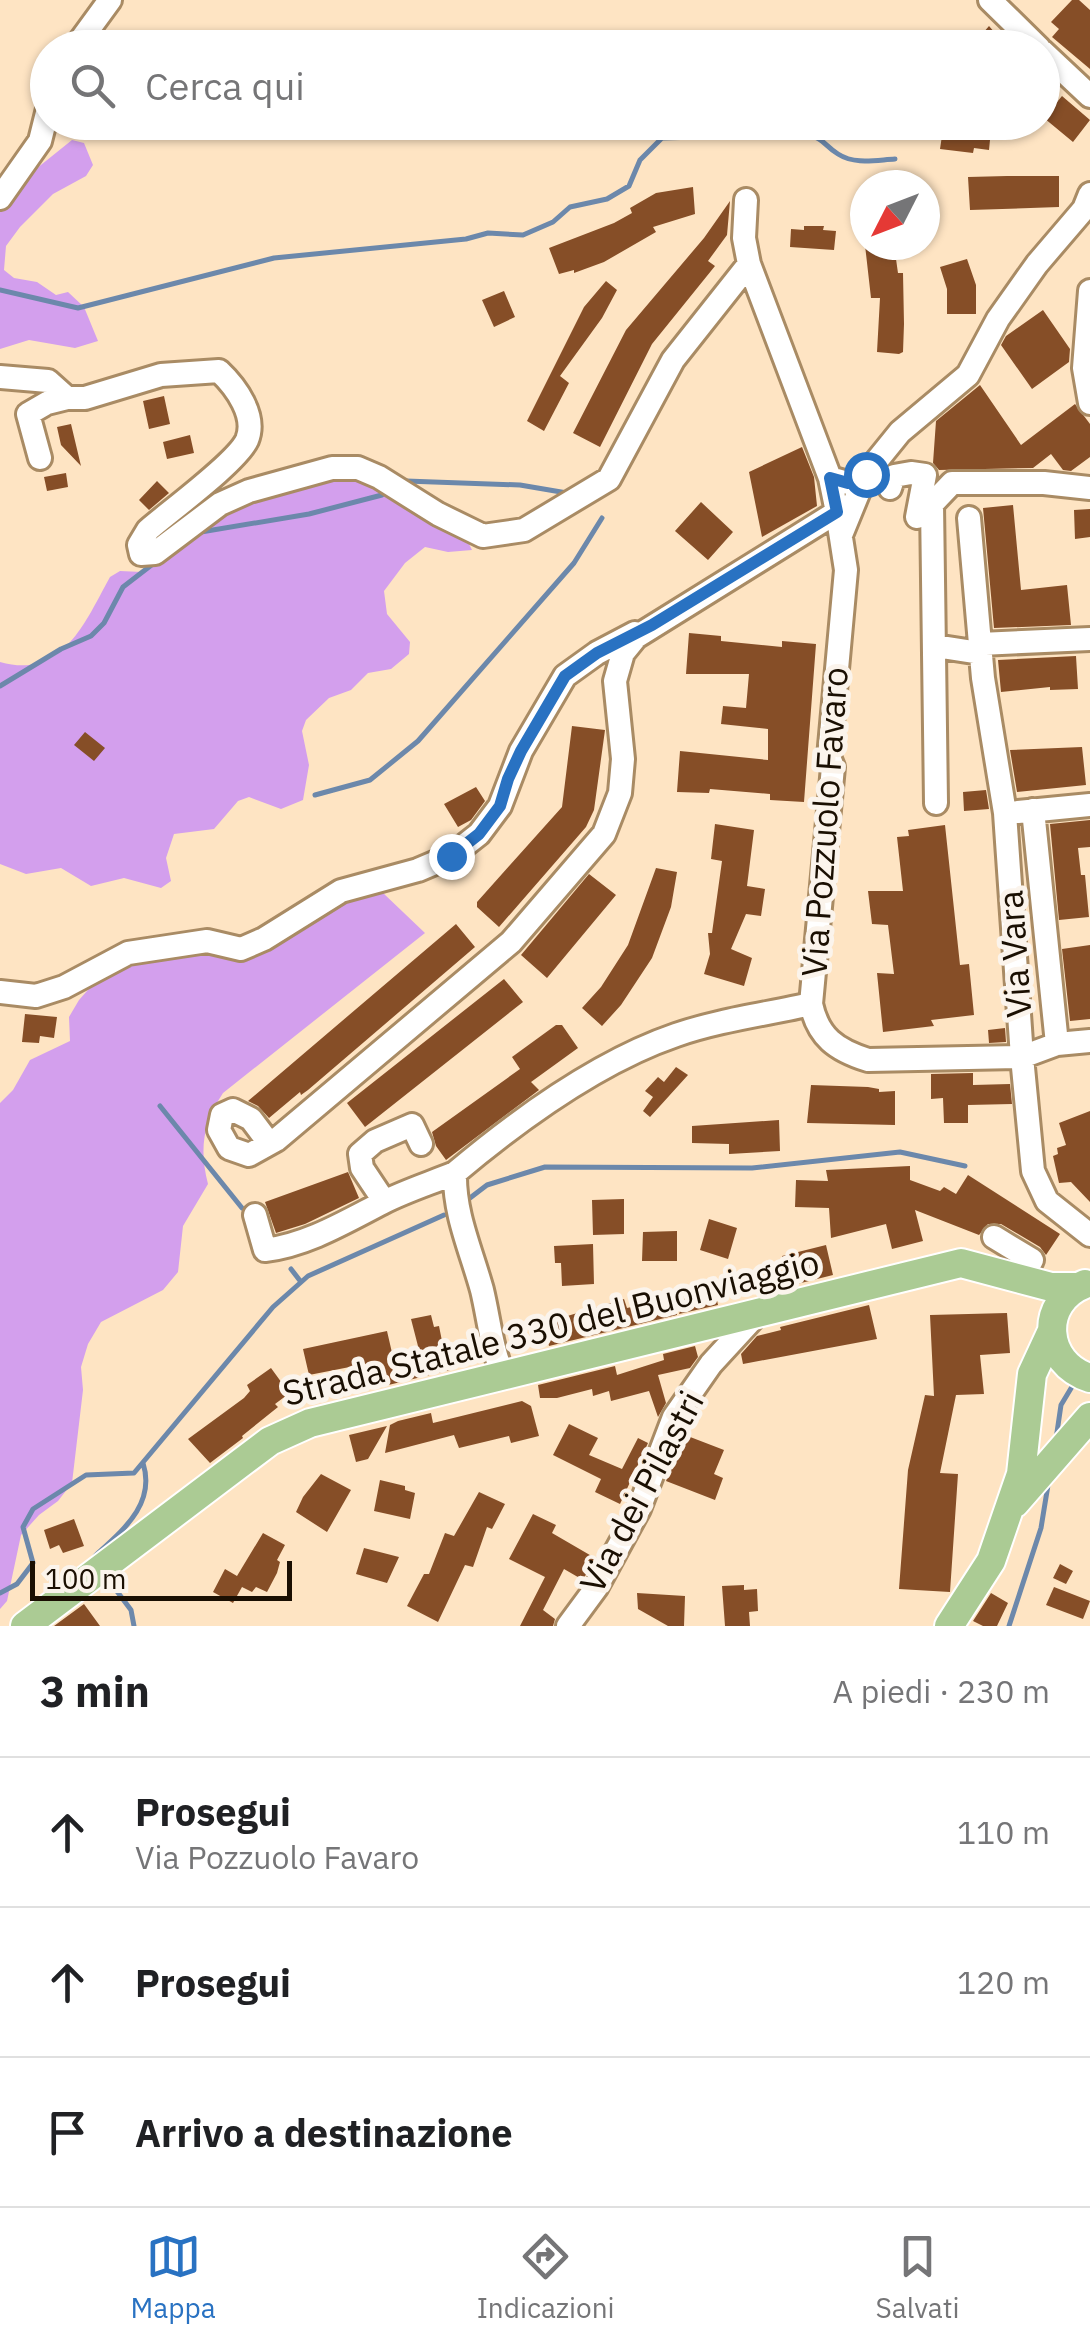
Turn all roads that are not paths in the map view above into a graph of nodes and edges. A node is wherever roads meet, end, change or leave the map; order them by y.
1 (110, 0) edge
2 (990, 0) edge
3 (88, 30) edge
4 (1021, 30) edge
5 (1060, 67) edge
6 (1090, 96) edge
7 (40, 140) edge
8 (0, 198) edge
9 (746, 200) dead end
10 (1088, 210) edge
11 (749, 264) junction
12 (1090, 290) edge
13 (0, 377) edge
14 (67, 398) junction
15 (1090, 403) edge
16 (40, 458) dead end
17 (866, 474) junction
18 (830, 478) junction
19 (890, 488) dead end
20 (1090, 488) edge
21 (968, 518) dead end
22 (839, 524) junction
23 (932, 537) junction
24 (652, 625) junction
25 (1087, 639) edge
26 (935, 646) junction
27 (980, 649) junction
28 (936, 803) dead end
29 (1090, 805) edge
30 (1034, 810) junction
31 (1005, 813) junction
32 (0, 992) edge
33 (811, 1004) junction
34 (1090, 1041) edge
35 (1057, 1044) junction
36 (1022, 1057) junction
37 (269, 1143) dead end
38 (422, 1144) dead end
39 (455, 1173) junction
40 (384, 1201) junction
41 (256, 1215) dead end
42 (1090, 1235) edge
43 (994, 1236) dead end
44 (975, 1265) junction
45 (1022, 1278) junction
46 (1083, 1284) edge
47 (758, 1314) junction
48 (1051, 1333) junction
49 (499, 1364) junction
50 (1082, 1375) edge
51 (1090, 1416) edge
52 (1008, 1512) junction
53 (35, 1622) edge
54 (568, 1626) edge
55 (949, 1626) edge

1 - 3 street
2 - 4 street
5 - 6 street
7 - 8 street
9 - 11 street, Via Pozzuolo Favaro
10 - 17 street
11 - 14 street
11 - 18 street, Via Pozzuolo Favaro
12 - 15 street
13 - 14 street
14 - 16 street
17 - 18 street
17 - 22 street
18 - 22 street, Via Pozzuolo Favaro
19 - 23 street
20 - 23 street
21 - 27 street, Via Vara
22 - 24 street
22 - 33 street, Via Pozzuolo Favaro
23 - 26 street
24 - 32 street
24 - 37 street
25 - 27 street
26 - 27 street
26 - 28 street
27 - 31 street, Via Vara
29 - 30 street
30 - 31 street
30 - 35 street, Via Vara
31 - 36 street, Via Vara
33 - 36 street
33 - 39 street, Via Pozzuolo Favaro
34 - 35 street, Via Vara
35 - 36 street, Via Vara
36 - 42 street
38 - 40 street
39 - 40 street, Via Pozzuolo Favaro
39 - 49 street
40 - 41 street, Via Pozzuolo Favaro
43 - 45 street
44 - 45 main road
44 - 47 main road, Strada Statale 330 del Buonviaggio
44 - 48 main road
45 - 46 main road
46 - 48 main road
47 - 49 main road, Strada Statale 330 del Buonviaggio
47 - 54 street, Via dei Pilastri
48 - 50 main road
48 - 52 main road
49 - 53 main road, Strada Statale 330 del Buonviaggio
51 - 52 main road
52 - 55 main road

